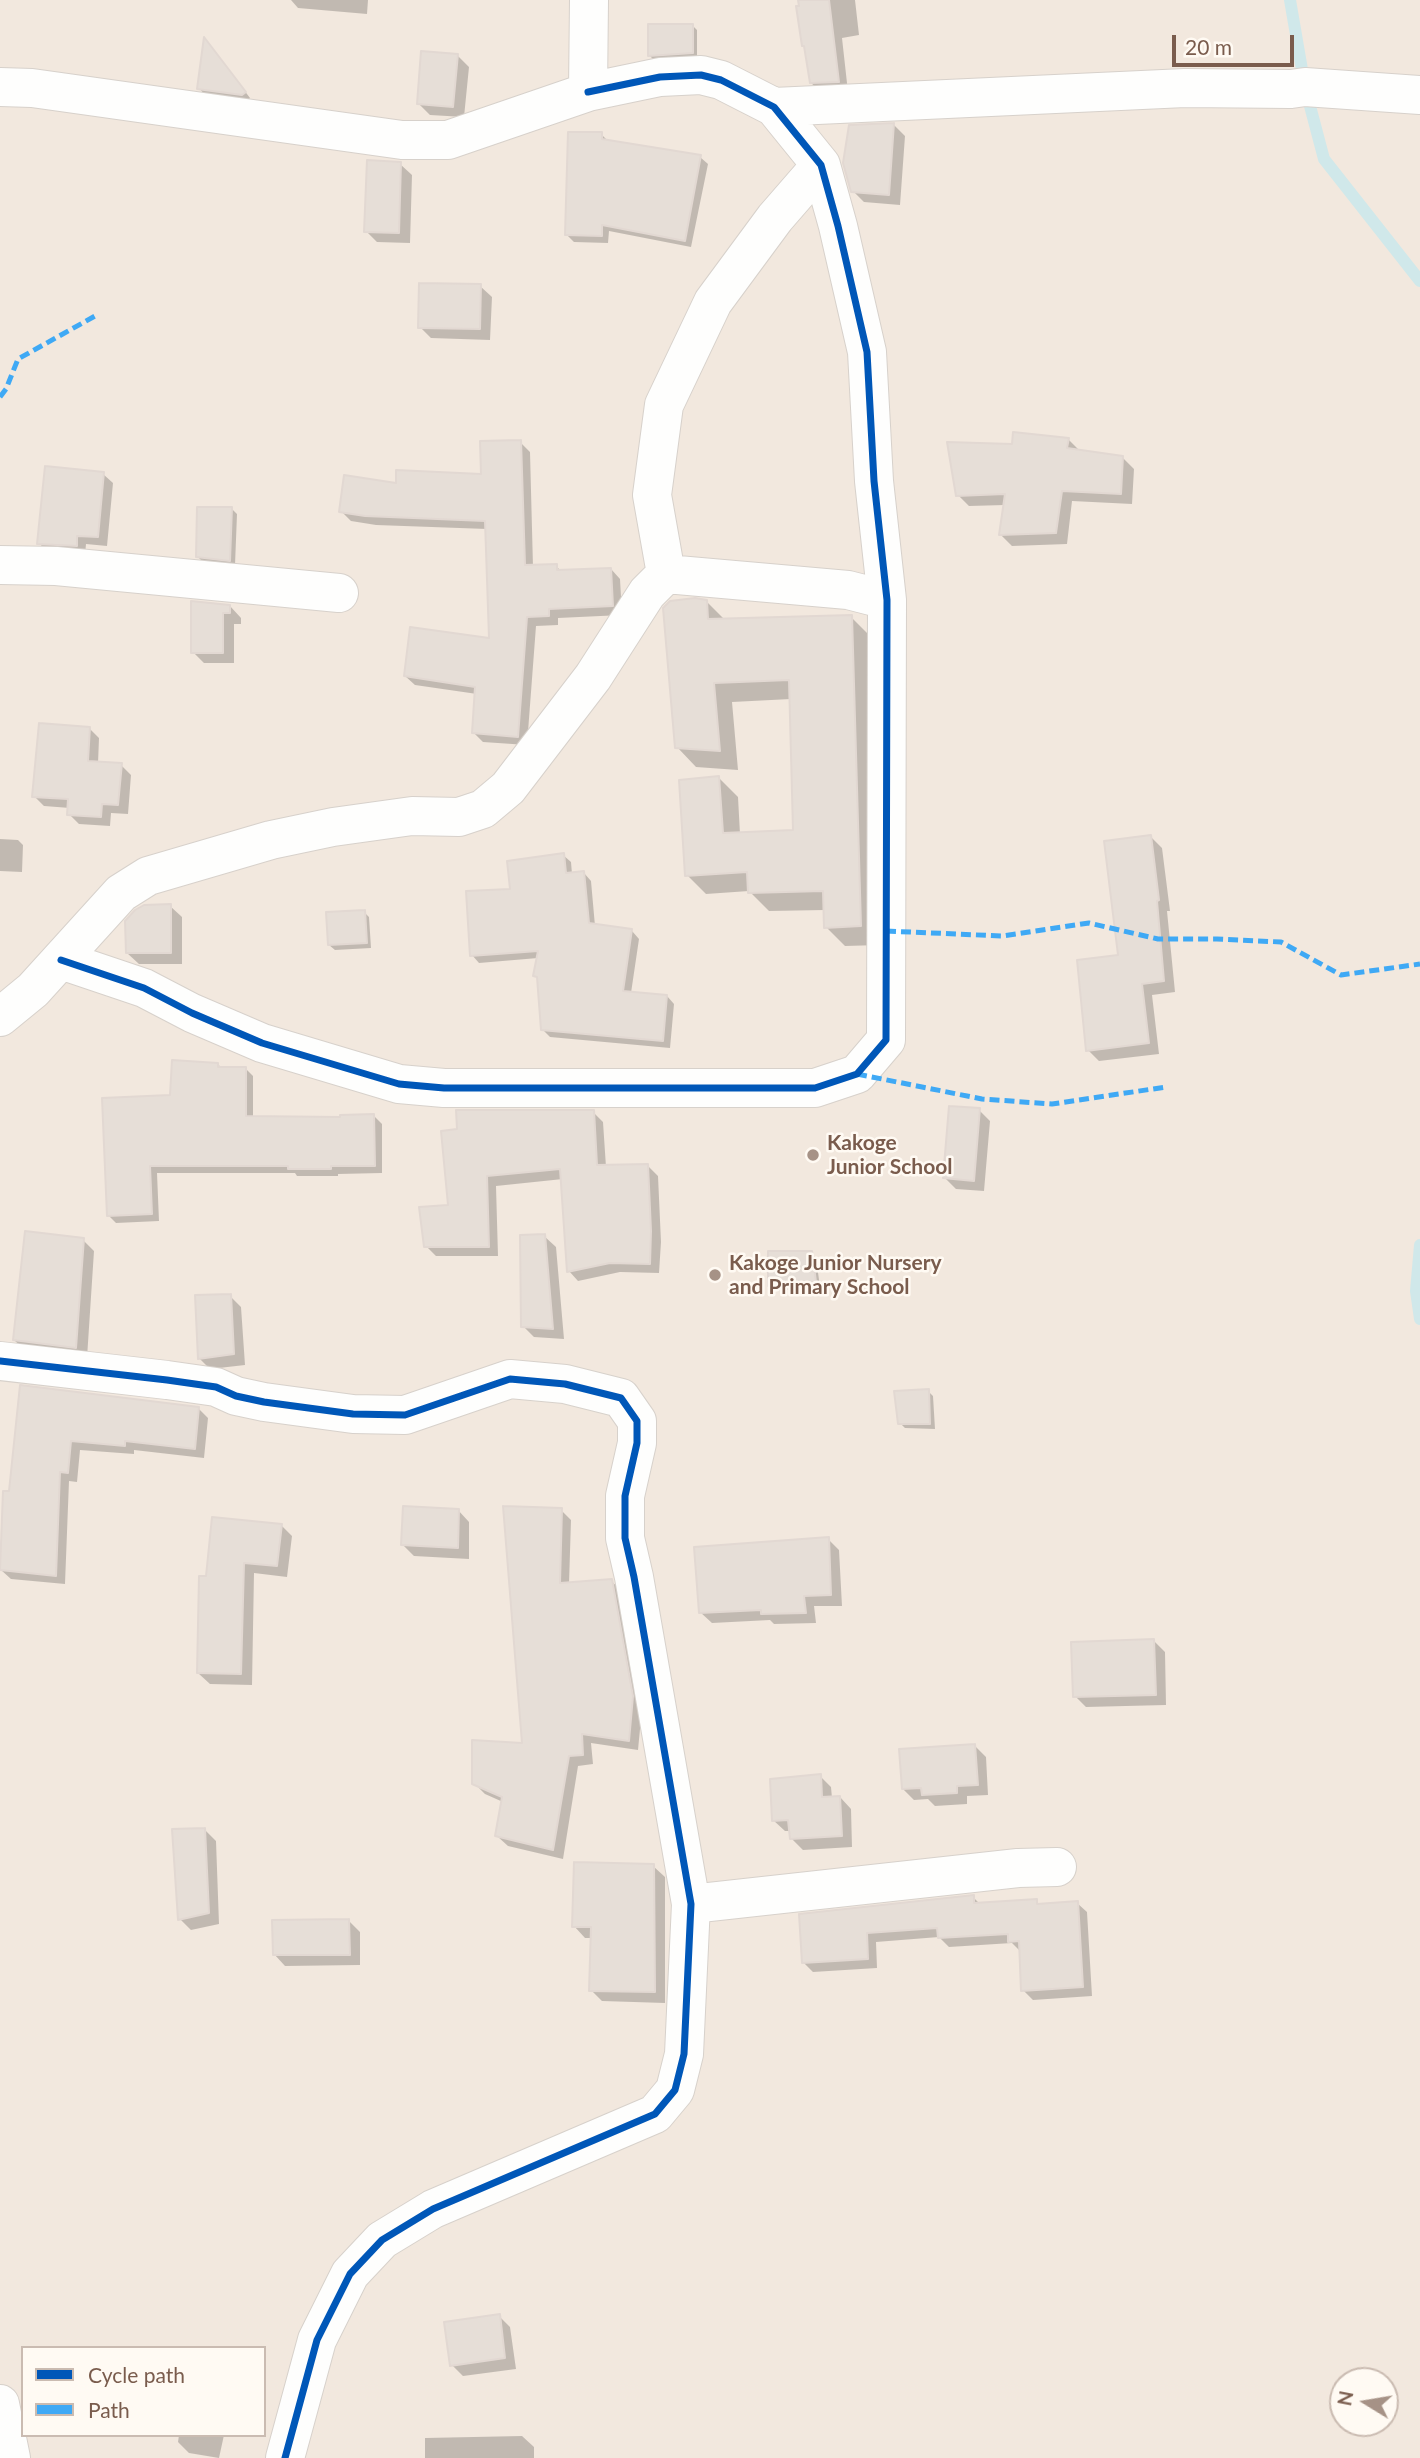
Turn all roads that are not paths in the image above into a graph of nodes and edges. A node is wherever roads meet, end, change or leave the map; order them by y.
1 (589, 0) edge
2 (0, 88) edge
3 (588, 92) junction
4 (1420, 95) edge
5 (774, 107) junction
6 (821, 165) junction
7 (0, 565) edge
8 (666, 574) junction
9 (339, 593) dead end
10 (887, 600) junction
11 (61, 960) junction
12 (0, 1017) edge
13 (0, 1360) edge
14 (1057, 1867) dead end
15 (691, 1904) junction
16 (0, 2404) edge
17 (11, 2458) edge
18 (285, 2458) edge

1 - 3 street
2 - 3 street
3 - 5 street
4 - 5 street
5 - 6 street
6 - 8 street
6 - 10 street
7 - 9 street
8 - 10 street
8 - 11 street
10 - 11 street
11 - 12 street
13 - 15 street
14 - 15 street
15 - 18 street
16 - 17 street

